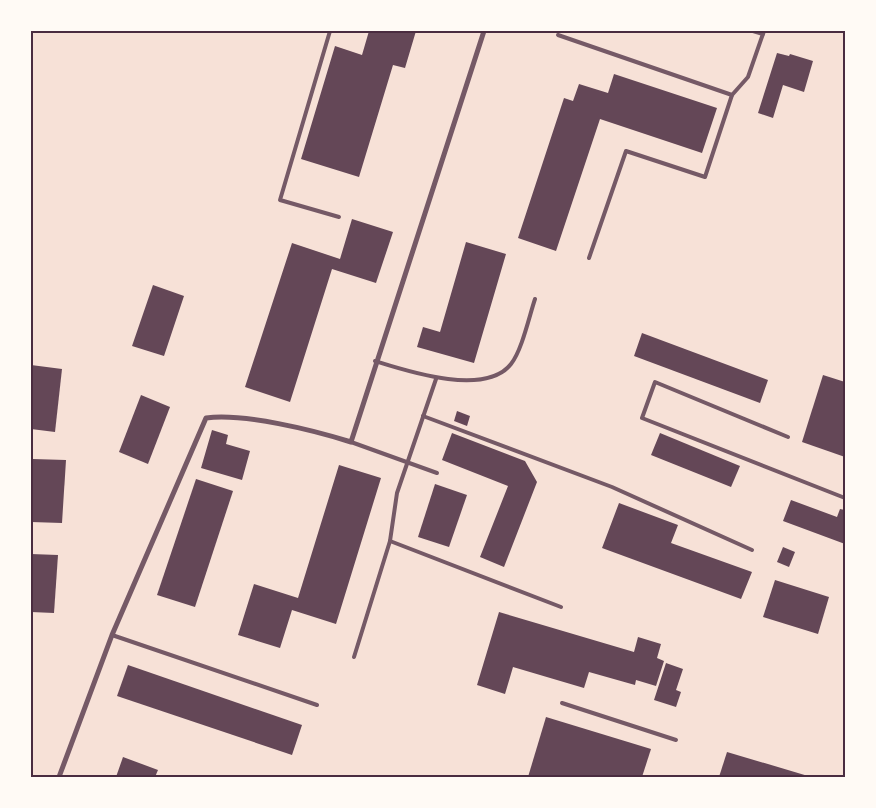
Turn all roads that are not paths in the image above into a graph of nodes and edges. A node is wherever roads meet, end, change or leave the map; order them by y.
1 (330, 31) edge
2 (484, 31) edge
3 (753, 31) edge
4 (763, 33) edge
5 (558, 35) dead end
6 (732, 96) junction
7 (339, 217) dead end
8 (589, 258) dead end
9 (534, 299) dead end
10 (375, 361) junction
11 (436, 379) junction
12 (423, 416) junction
13 (788, 437) dead end
14 (351, 442) junction
15 (407, 462) junction
16 (437, 473) dead end
17 (845, 498) edge
18 (390, 541) junction
19 (752, 550) dead end
20 (561, 607) dead end
21 (112, 636) junction
22 (354, 657) dead end
23 (562, 703) dead end
24 (317, 705) dead end
25 (676, 740) dead end
26 (59, 777) edge

1 - 7 lane
2 - 10 street
3 - 4 lane
4 - 6 lane
5 - 6 lane
6 - 8 lane
9 - 11 lane
10 - 11 lane
10 - 14 street
11 - 12 lane
12 - 15 lane
12 - 19 lane
13 - 17 lane
14 - 15 lane
14 - 21 street
15 - 16 lane
15 - 18 lane
18 - 20 lane
18 - 22 lane
21 - 24 lane
21 - 26 street
23 - 25 lane

